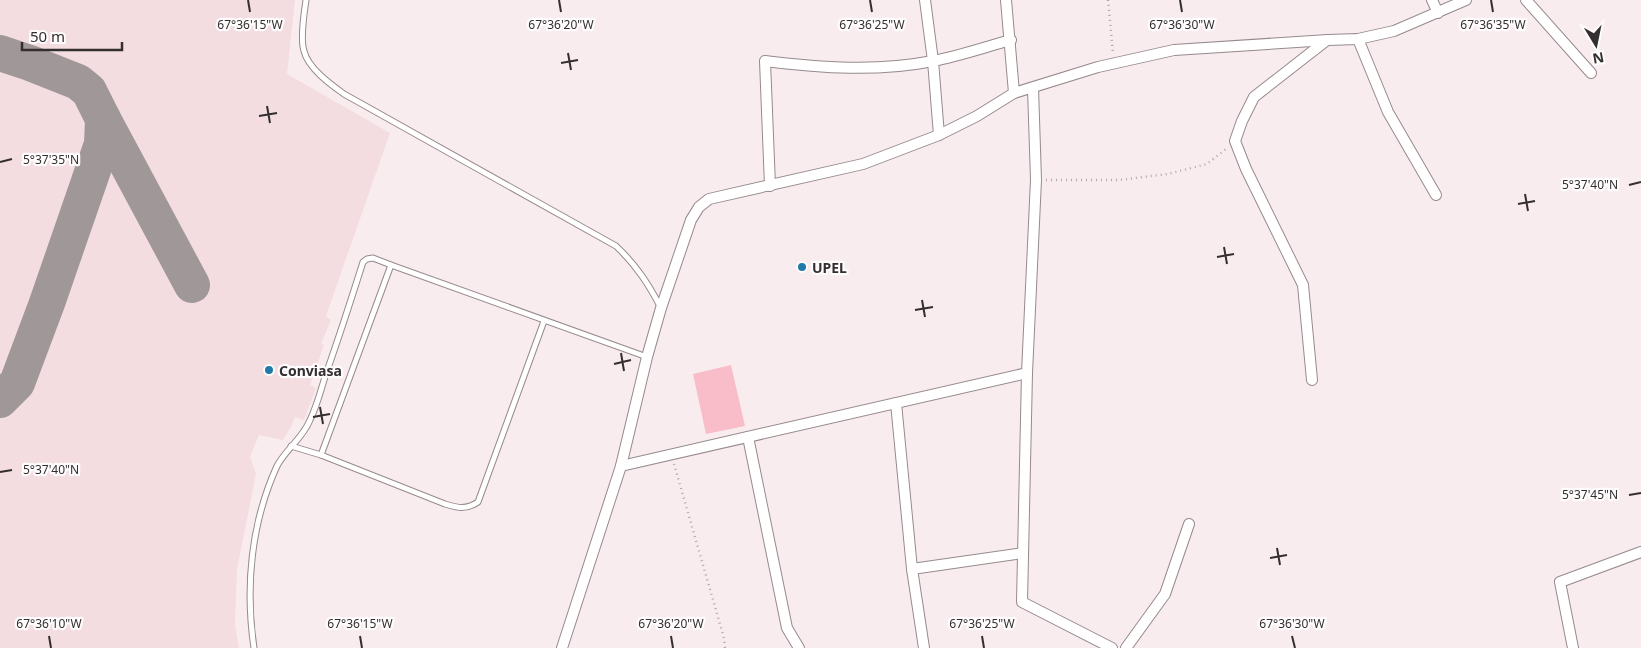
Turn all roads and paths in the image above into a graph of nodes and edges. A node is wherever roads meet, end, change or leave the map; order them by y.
1 (306, 0) edge
2 (925, 0) edge
3 (1006, 0) edge
4 (1108, 0) edge
5 (1432, 0) edge
6 (1466, 0) edge
7 (1526, 0) edge
8 (1438, 13) junction
9 (1358, 39) junction
10 (1011, 40) junction
11 (1328, 40) junction
12 (933, 61) junction
13 (1114, 64) junction
14 (1591, 73) dead end
15 (1033, 88) junction
16 (1014, 93) junction
17 (939, 136) junction
18 (1235, 142) junction
19 (1036, 180) junction
20 (770, 186) junction
21 (1436, 195) dead end
22 (391, 265) junction
23 (661, 308) junction
24 (544, 320) junction
25 (647, 357) junction
26 (1026, 374) junction
27 (1312, 380) dead end
28 (896, 403) junction
29 (748, 437) junction
30 (291, 446) junction
31 (321, 454) junction
32 (671, 454) junction
33 (620, 466) junction
34 (1189, 524) dead end
35 (1641, 552) edge
36 (1023, 553) junction
37 (912, 569) junction
38 (254, 648) edge
39 (562, 648) edge
40 (724, 648) edge
41 (800, 648) edge
42 (924, 648) edge
43 (1112, 648) edge
44 (1126, 648) edge
45 (1573, 648) edge

1 - 23 lane
2 - 12 street
3 - 10 street
4 - 13 path
5 - 8 street
6 - 8 street
7 - 14 street
8 - 9 street
9 - 11 street
9 - 21 street
10 - 12 street
10 - 16 street
11 - 13 street
11 - 18 street
12 - 17 street
12 - 20 street
13 - 15 street
15 - 16 street
15 - 19 street
16 - 17 street
17 - 20 street
18 - 19 path
18 - 27 street
19 - 26 street
20 - 23 street
22 - 24 lane
22 - 30 lane
22 - 31 lane
23 - 25 street
24 - 25 lane
24 - 31 lane
25 - 33 street
26 - 28 street
26 - 36 street
28 - 29 street
28 - 37 street
29 - 32 street
29 - 41 street
30 - 31 lane
30 - 38 lane
32 - 33 street
32 - 40 path
33 - 39 street
34 - 44 street
35 - 45 street
36 - 37 street
36 - 43 street
37 - 42 street

